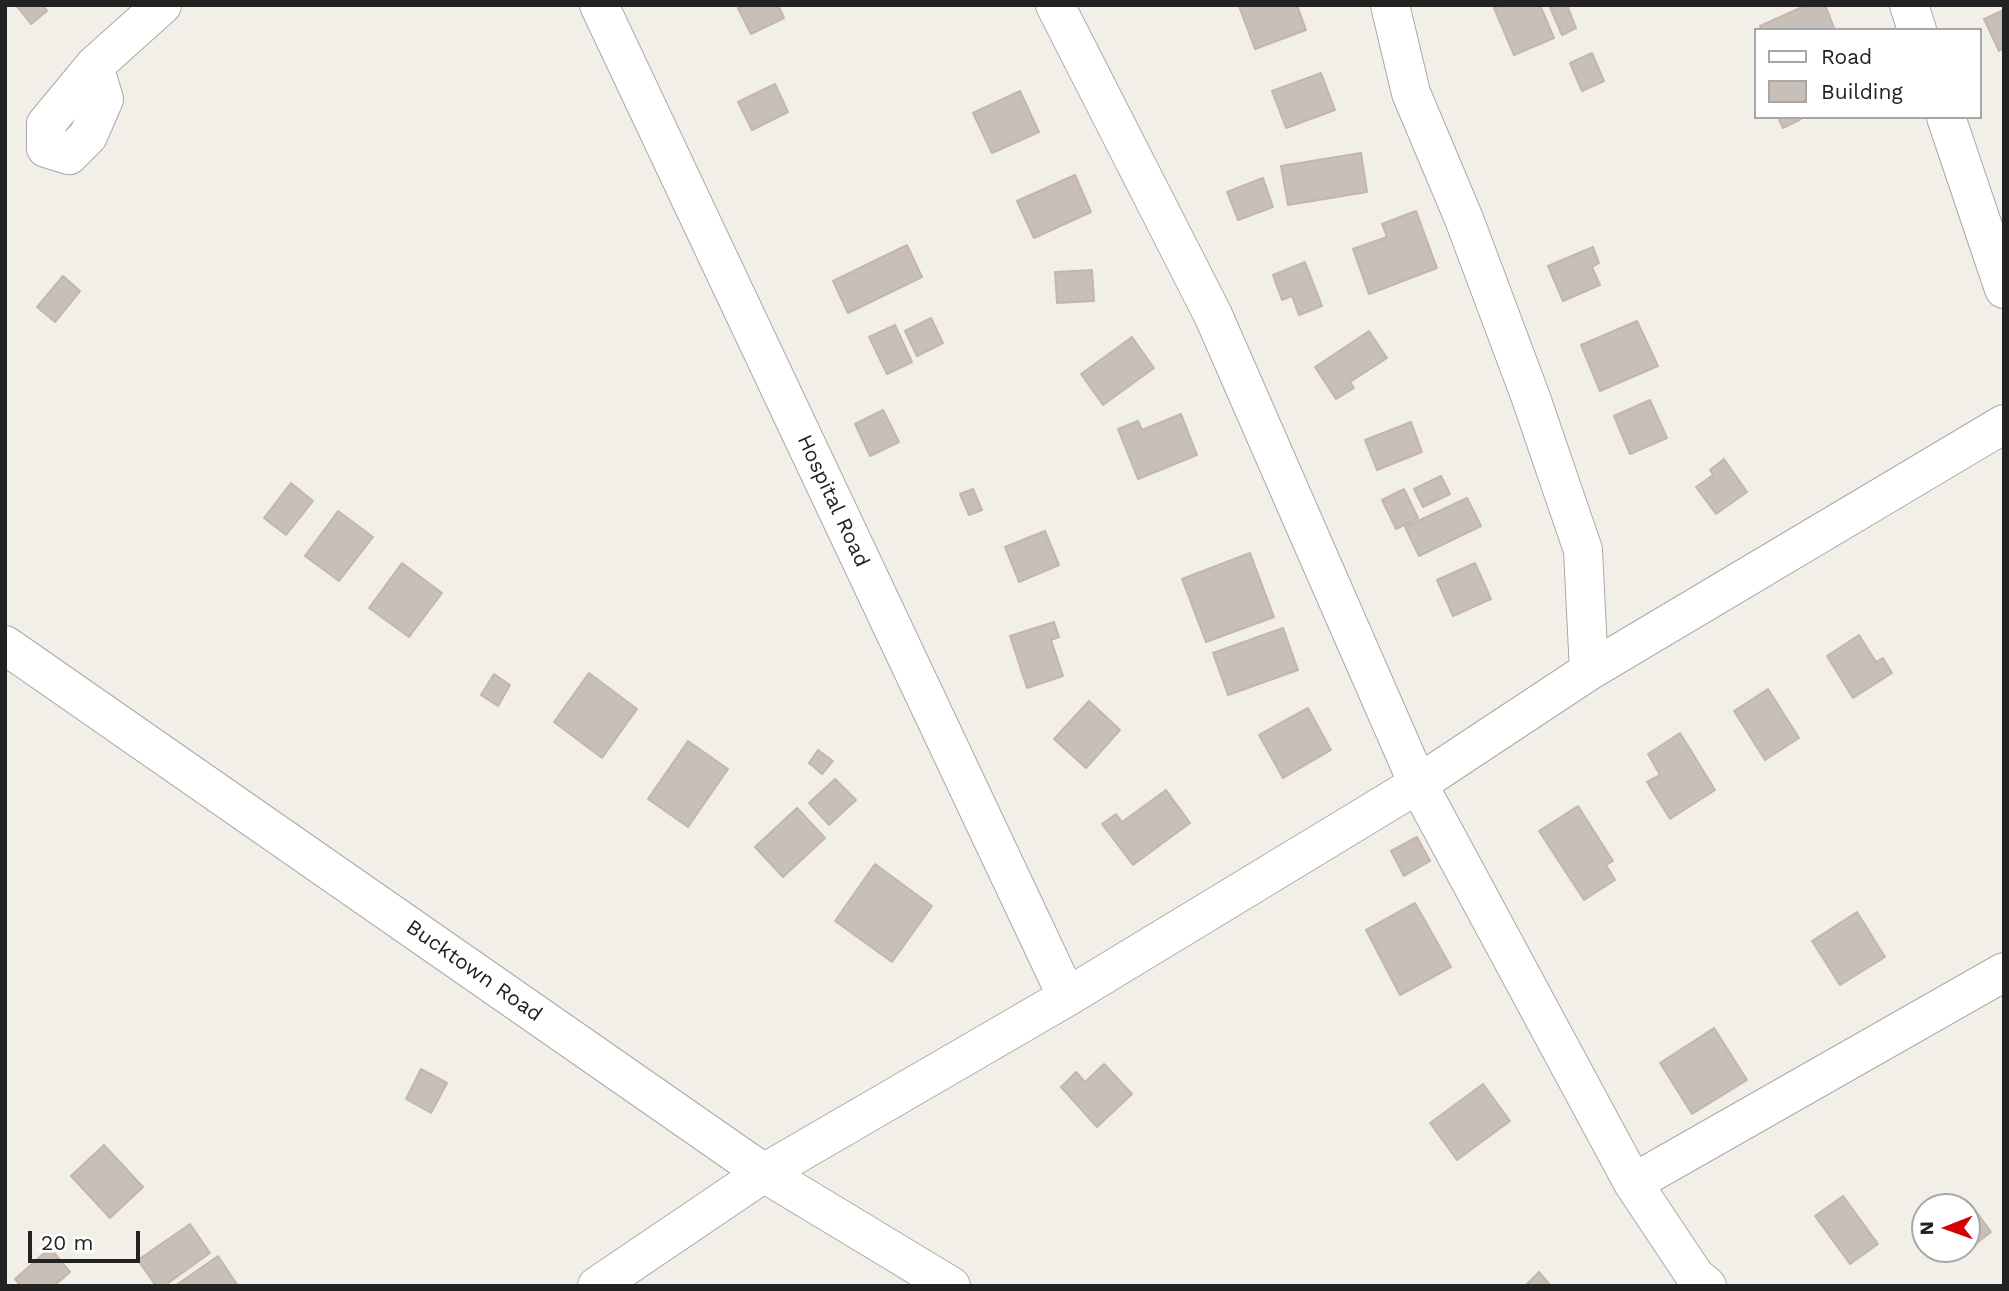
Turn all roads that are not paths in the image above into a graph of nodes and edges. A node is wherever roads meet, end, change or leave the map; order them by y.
1 (162, 5) edge
2 (599, 5) edge
3 (1055, 5) edge
4 (1390, 5) edge
5 (1909, 5) edge
6 (1916, 28) edge
7 (94, 66) dead end
8 (1947, 119) edge
9 (2004, 289) edge
10 (2004, 424) edge
11 (5, 645) edge
12 (1589, 671) junction
13 (1418, 784) junction
14 (2004, 972) edge
15 (1067, 997) junction
16 (764, 1173) junction
17 (1633, 1182) junction
18 (597, 1286) edge
19 (951, 1286) edge
20 (1707, 1286) edge

1 - 7 street
2 - 15 street, Hospital Road
3 - 13 street
4 - 12 street
5 - 6 street
8 - 9 street
10 - 12 street
11 - 16 street, Bucktown Road
12 - 13 street
13 - 15 street
13 - 17 street
14 - 17 street
15 - 16 street
16 - 18 street
16 - 19 street, Bucktown Road
17 - 20 street

